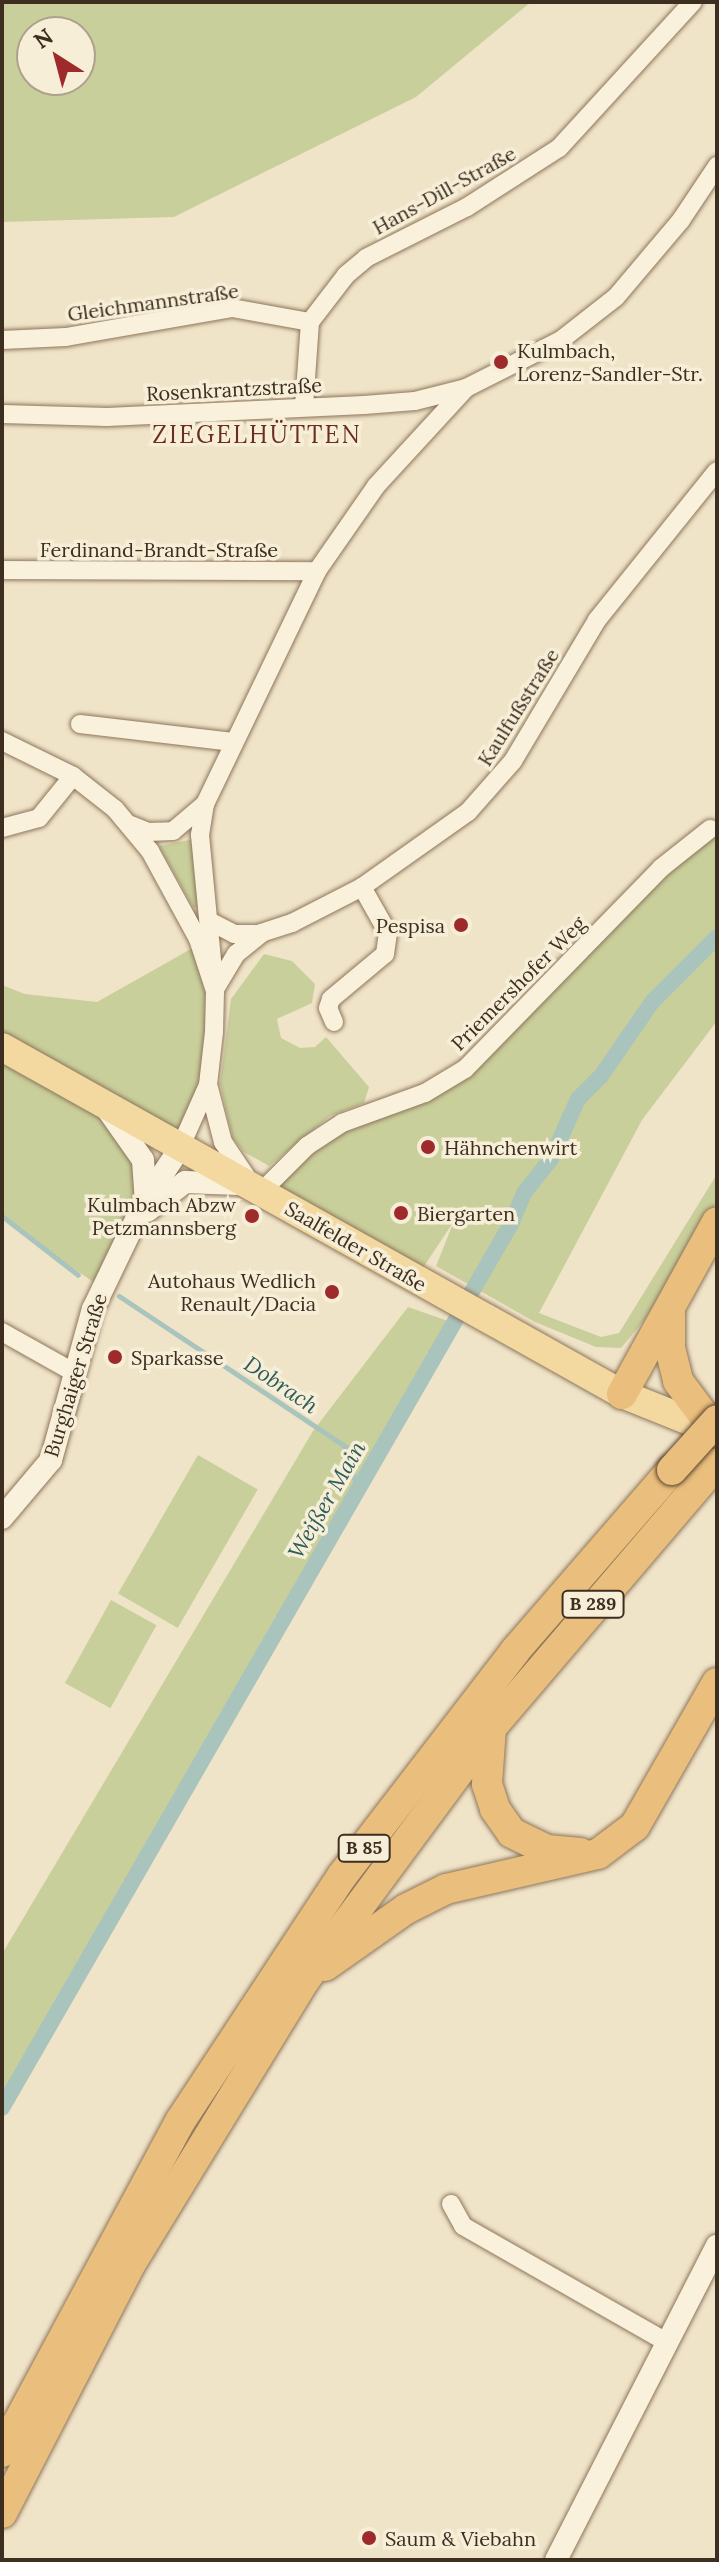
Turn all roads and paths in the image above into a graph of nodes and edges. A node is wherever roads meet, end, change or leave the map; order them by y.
1 (693, 2) edge
2 (717, 166) edge
3 (310, 322) junction
4 (2, 340) edge
5 (466, 388) junction
6 (304, 406) junction
7 (2, 414) edge
8 (717, 471) edge
9 (2, 570) edge
10 (317, 571) junction
11 (80, 724) dead end
12 (2, 741) edge
13 (233, 742) junction
14 (73, 776) junction
15 (205, 804) junction
16 (128, 823) junction
17 (2, 828) edge
18 (710, 829) dead end
19 (362, 887) junction
20 (202, 926) junction
21 (263, 932) junction
22 (215, 991) junction
23 (334, 1022) dead end
24 (2, 1047) edge
25 (208, 1085) junction
26 (104, 1106) junction
27 (180, 1148) junction
28 (255, 1188) junction
29 (146, 1199) junction
30 (134, 1222) junction
31 (717, 1222) edge
32 (670, 1310) junction
33 (2, 1332) edge
34 (75, 1373) junction
35 (622, 1394) junction
36 (717, 1420) edge
37 (717, 1432) edge
38 (696, 1472) edge
39 (2, 1518) edge
40 (717, 1683) edge
41 (491, 1728) junction
42 (598, 1854) junction
43 (304, 1981) junction
44 (451, 2204) dead end
45 (717, 2246) edge
46 (668, 2343) junction
47 (2, 2452) edge
48 (2, 2513) edge
49 (556, 2560) edge

1 - 3 street, Hans-Dill-Straße
2 - 5 street
3 - 4 street, Gleichmannstraße
3 - 6 street
5 - 6 street, Rosenkrantzstraße
5 - 10 street
6 - 7 street, Rosenkrantzstraße
8 - 19 street, Kaulfußstraße
9 - 10 street, Ferdinand-Brandt-Straße
10 - 13 street
11 - 13 street
12 - 14 street
13 - 15 street
14 - 16 street
14 - 17 street
15 - 16 street
15 - 20 street
16 - 20 street
18 - 28 street, Priemershofer Weg
19 - 21 street, Kaulfußstraße
19 - 23 street
20 - 21 street, Kaulfußstraße
20 - 22 street
21 - 22 street, Kaulfußstraße
22 - 25 street
24 - 26 main road, Saalfelder Straße
25 - 27 street
25 - 28 street
26 - 27 main road, Saalfelder Straße
26 - 29 street
27 - 28 main road, Saalfelder Straße
27 - 29 street, Burghaiger Straße
28 - 30 street, Burghaiger Straße
28 - 35 main road, Saalfelder Straße
29 - 30 street, Burghaiger Straße
30 - 34 street, Burghaiger Straße
31 - 32 highway
32 - 35 highway
32 - 37 highway
33 - 34 street
34 - 39 street, Burghaiger Straße
35 - 37 main road, Saalfelder Straße
36 - 38 highway, B 85, bridge
38 - 41 highway, B 289
38 - 47 highway, B 85
40 - 42 highway
41 - 42 highway
41 - 43 highway, B 289
42 - 43 highway
43 - 48 highway
44 - 46 street
45 - 46 street
46 - 49 street

